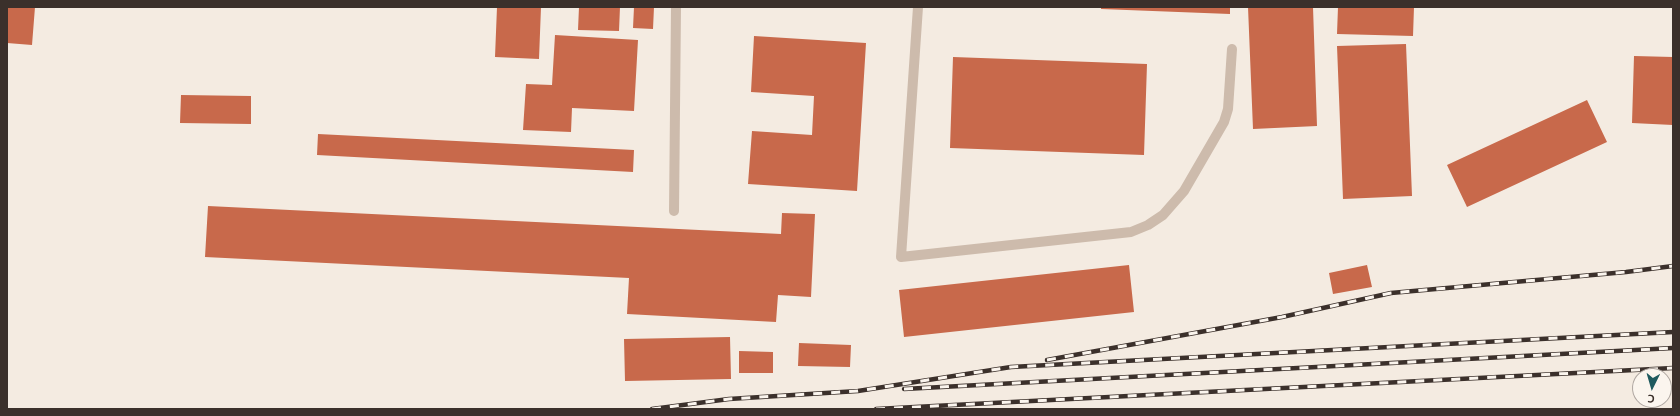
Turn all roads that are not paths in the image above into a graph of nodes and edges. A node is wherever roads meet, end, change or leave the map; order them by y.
1 (676, 7) edge
2 (918, 7) edge
3 (1232, 49) dead end
4 (674, 211) dead end

1 - 4 street
2 - 3 street

